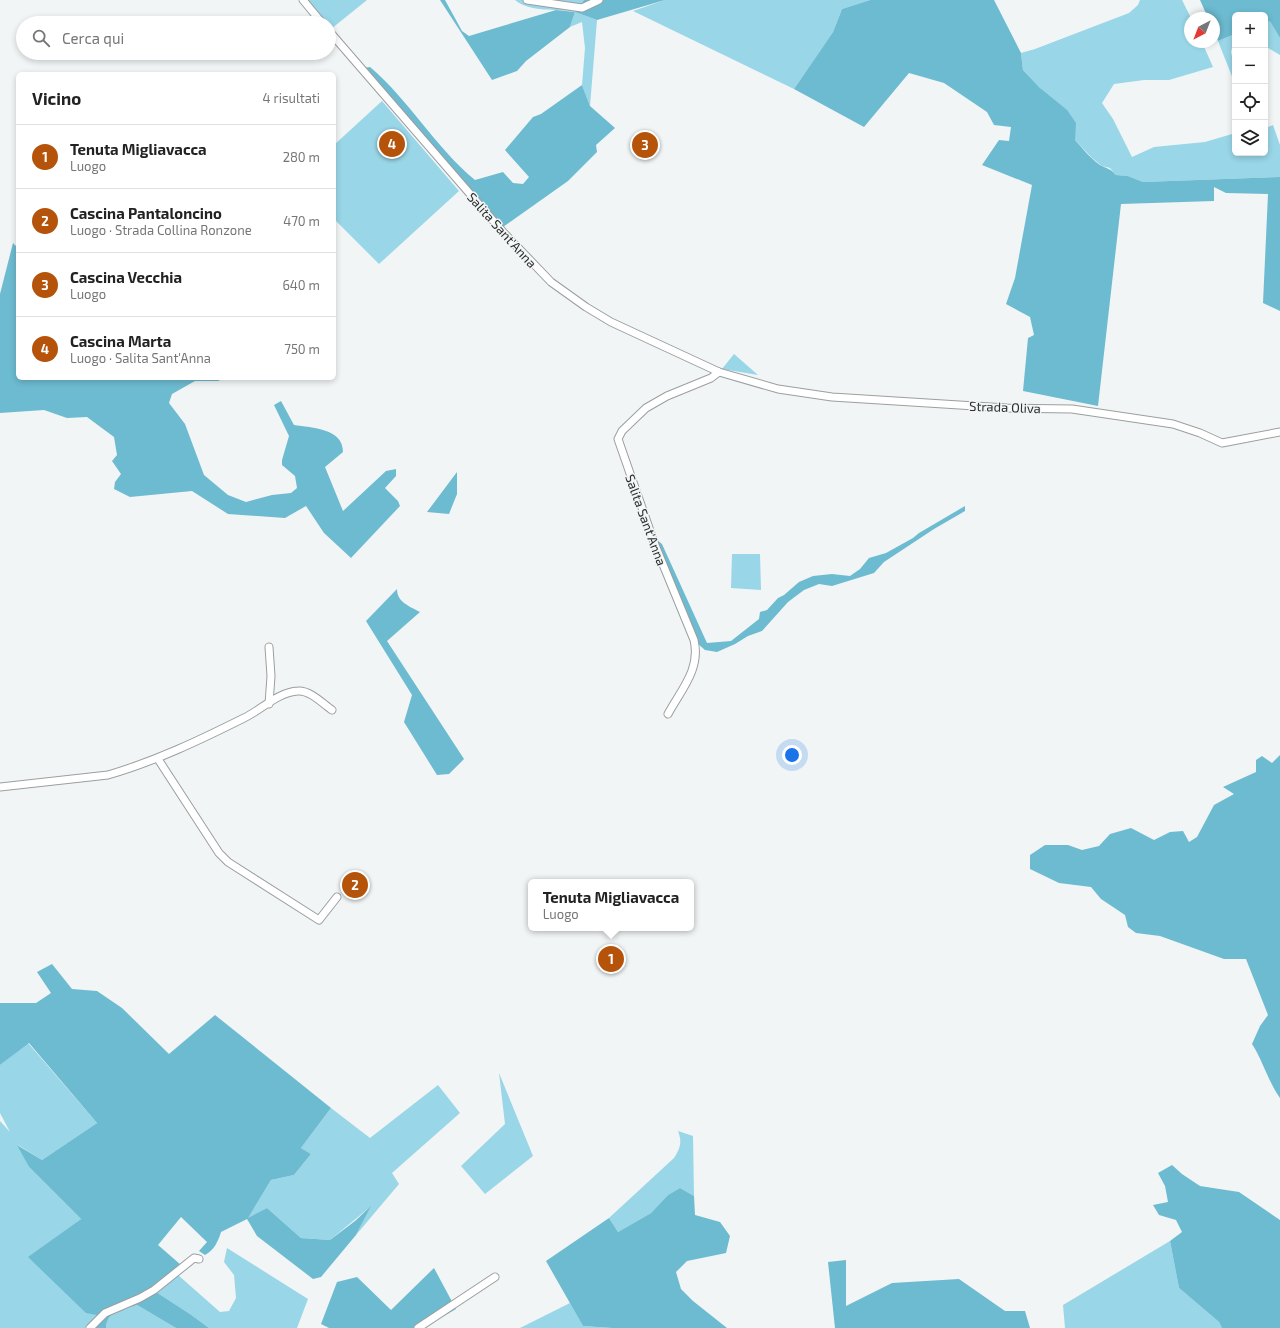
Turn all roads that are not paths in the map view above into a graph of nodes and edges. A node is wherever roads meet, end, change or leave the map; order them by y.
1 (303, 0) edge
2 (527, 0) edge
3 (599, 0) edge
4 (316, 16) edge
5 (336, 39) edge
6 (723, 373) junction
7 (1280, 432) edge
8 (269, 647) dead end
9 (268, 704) junction
10 (332, 710) dead end
11 (668, 714) dead end
12 (158, 759) junction
13 (0, 787) edge
14 (337, 897) dead end
15 (199, 1259) dead end
16 (495, 1277) dead end
17 (90, 1328) edge
18 (418, 1328) edge

1 - 4 street
2 - 3 street
5 - 6 street, Salita Sant'Anna
6 - 7 street, Strada Oliva
6 - 11 street, Salita Sant'Anna
8 - 9 street
9 - 10 street
9 - 12 street
12 - 13 street
12 - 14 street
15 - 17 street
16 - 18 street

